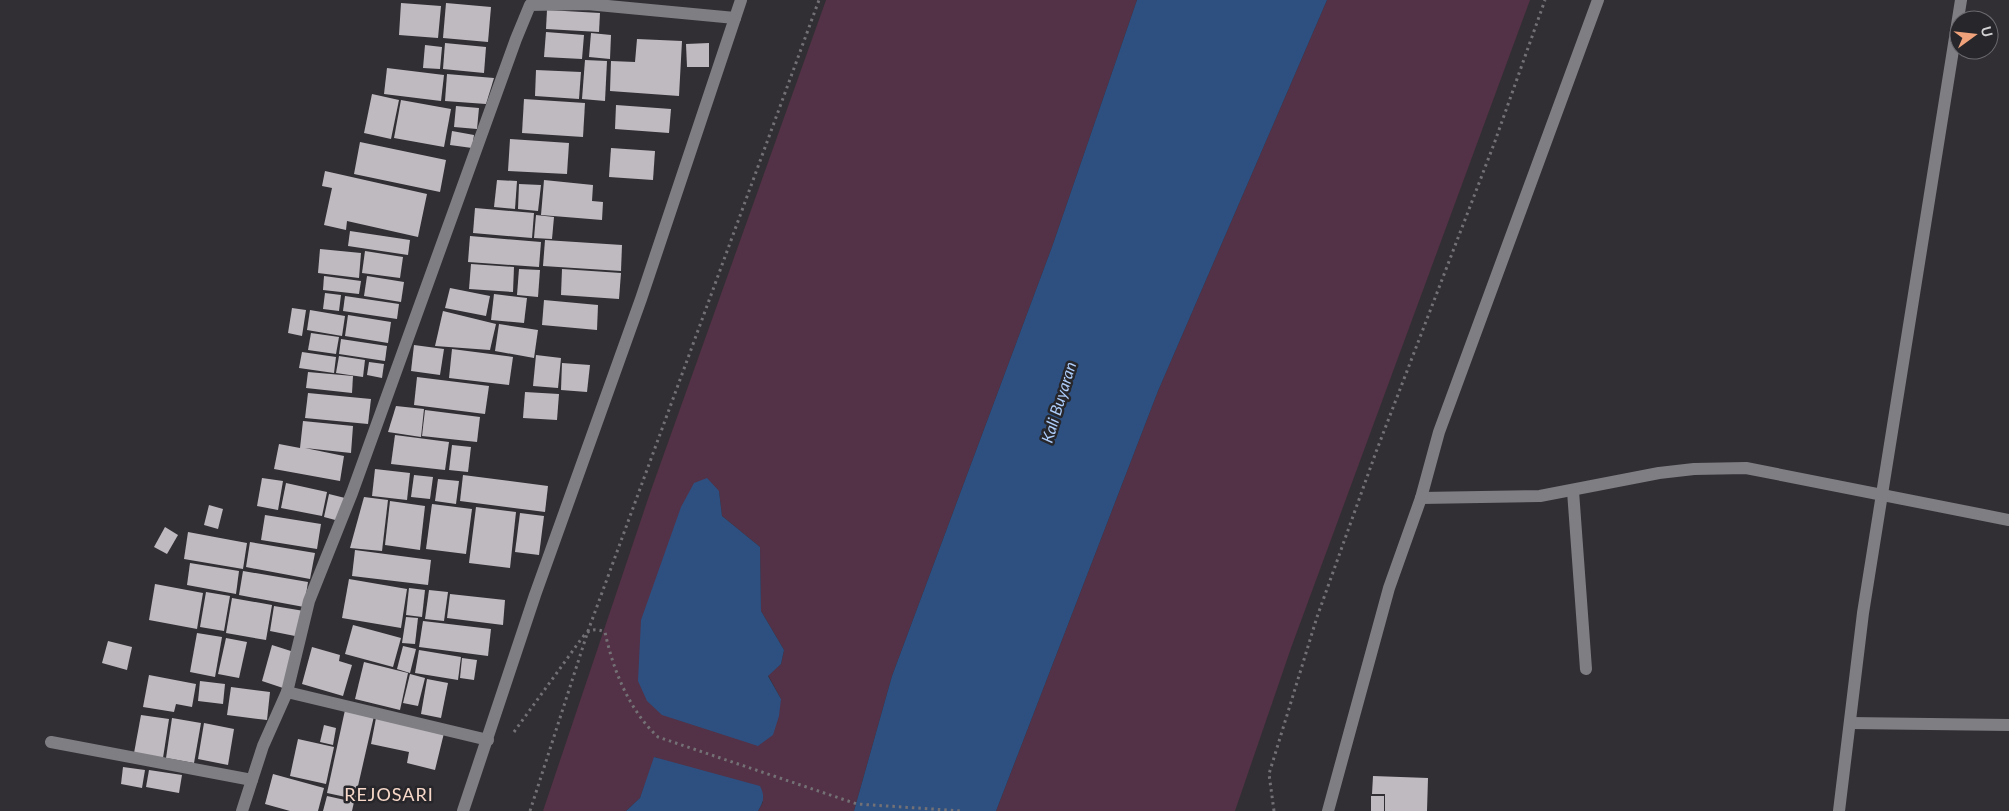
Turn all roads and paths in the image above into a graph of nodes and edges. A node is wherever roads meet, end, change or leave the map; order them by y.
1 (741, 0) edge
2 (819, 0) edge
3 (1545, 0) edge
4 (1598, 0) edge
5 (1961, 0) edge
6 (530, 2) edge
7 (735, 18) junction
8 (1573, 491) junction
9 (1882, 496) junction
10 (1421, 498) junction
11 (2009, 520) edge
12 (588, 631) junction
13 (1586, 669) dead end
14 (287, 692) junction
15 (1850, 723) junction
16 (2009, 725) edge
17 (510, 737) dead end
18 (488, 740) junction
19 (51, 742) dead end
20 (252, 780) junction
21 (242, 811) edge
22 (463, 811) edge
23 (530, 811) edge
24 (962, 811) edge
25 (1274, 811) edge
26 (1328, 811) edge
27 (1839, 811) edge

1 - 7 street
2 - 12 path
3 - 25 path
4 - 10 street
5 - 9 street
6 - 7 street
6 - 14 street
7 - 18 street
8 - 9 street
8 - 10 street
8 - 13 street
9 - 11 street
9 - 15 street
10 - 26 street
12 - 17 path
12 - 23 path
12 - 24 path
14 - 18 street
14 - 20 street
15 - 16 street
15 - 27 street
18 - 22 street
19 - 20 street
20 - 21 street

